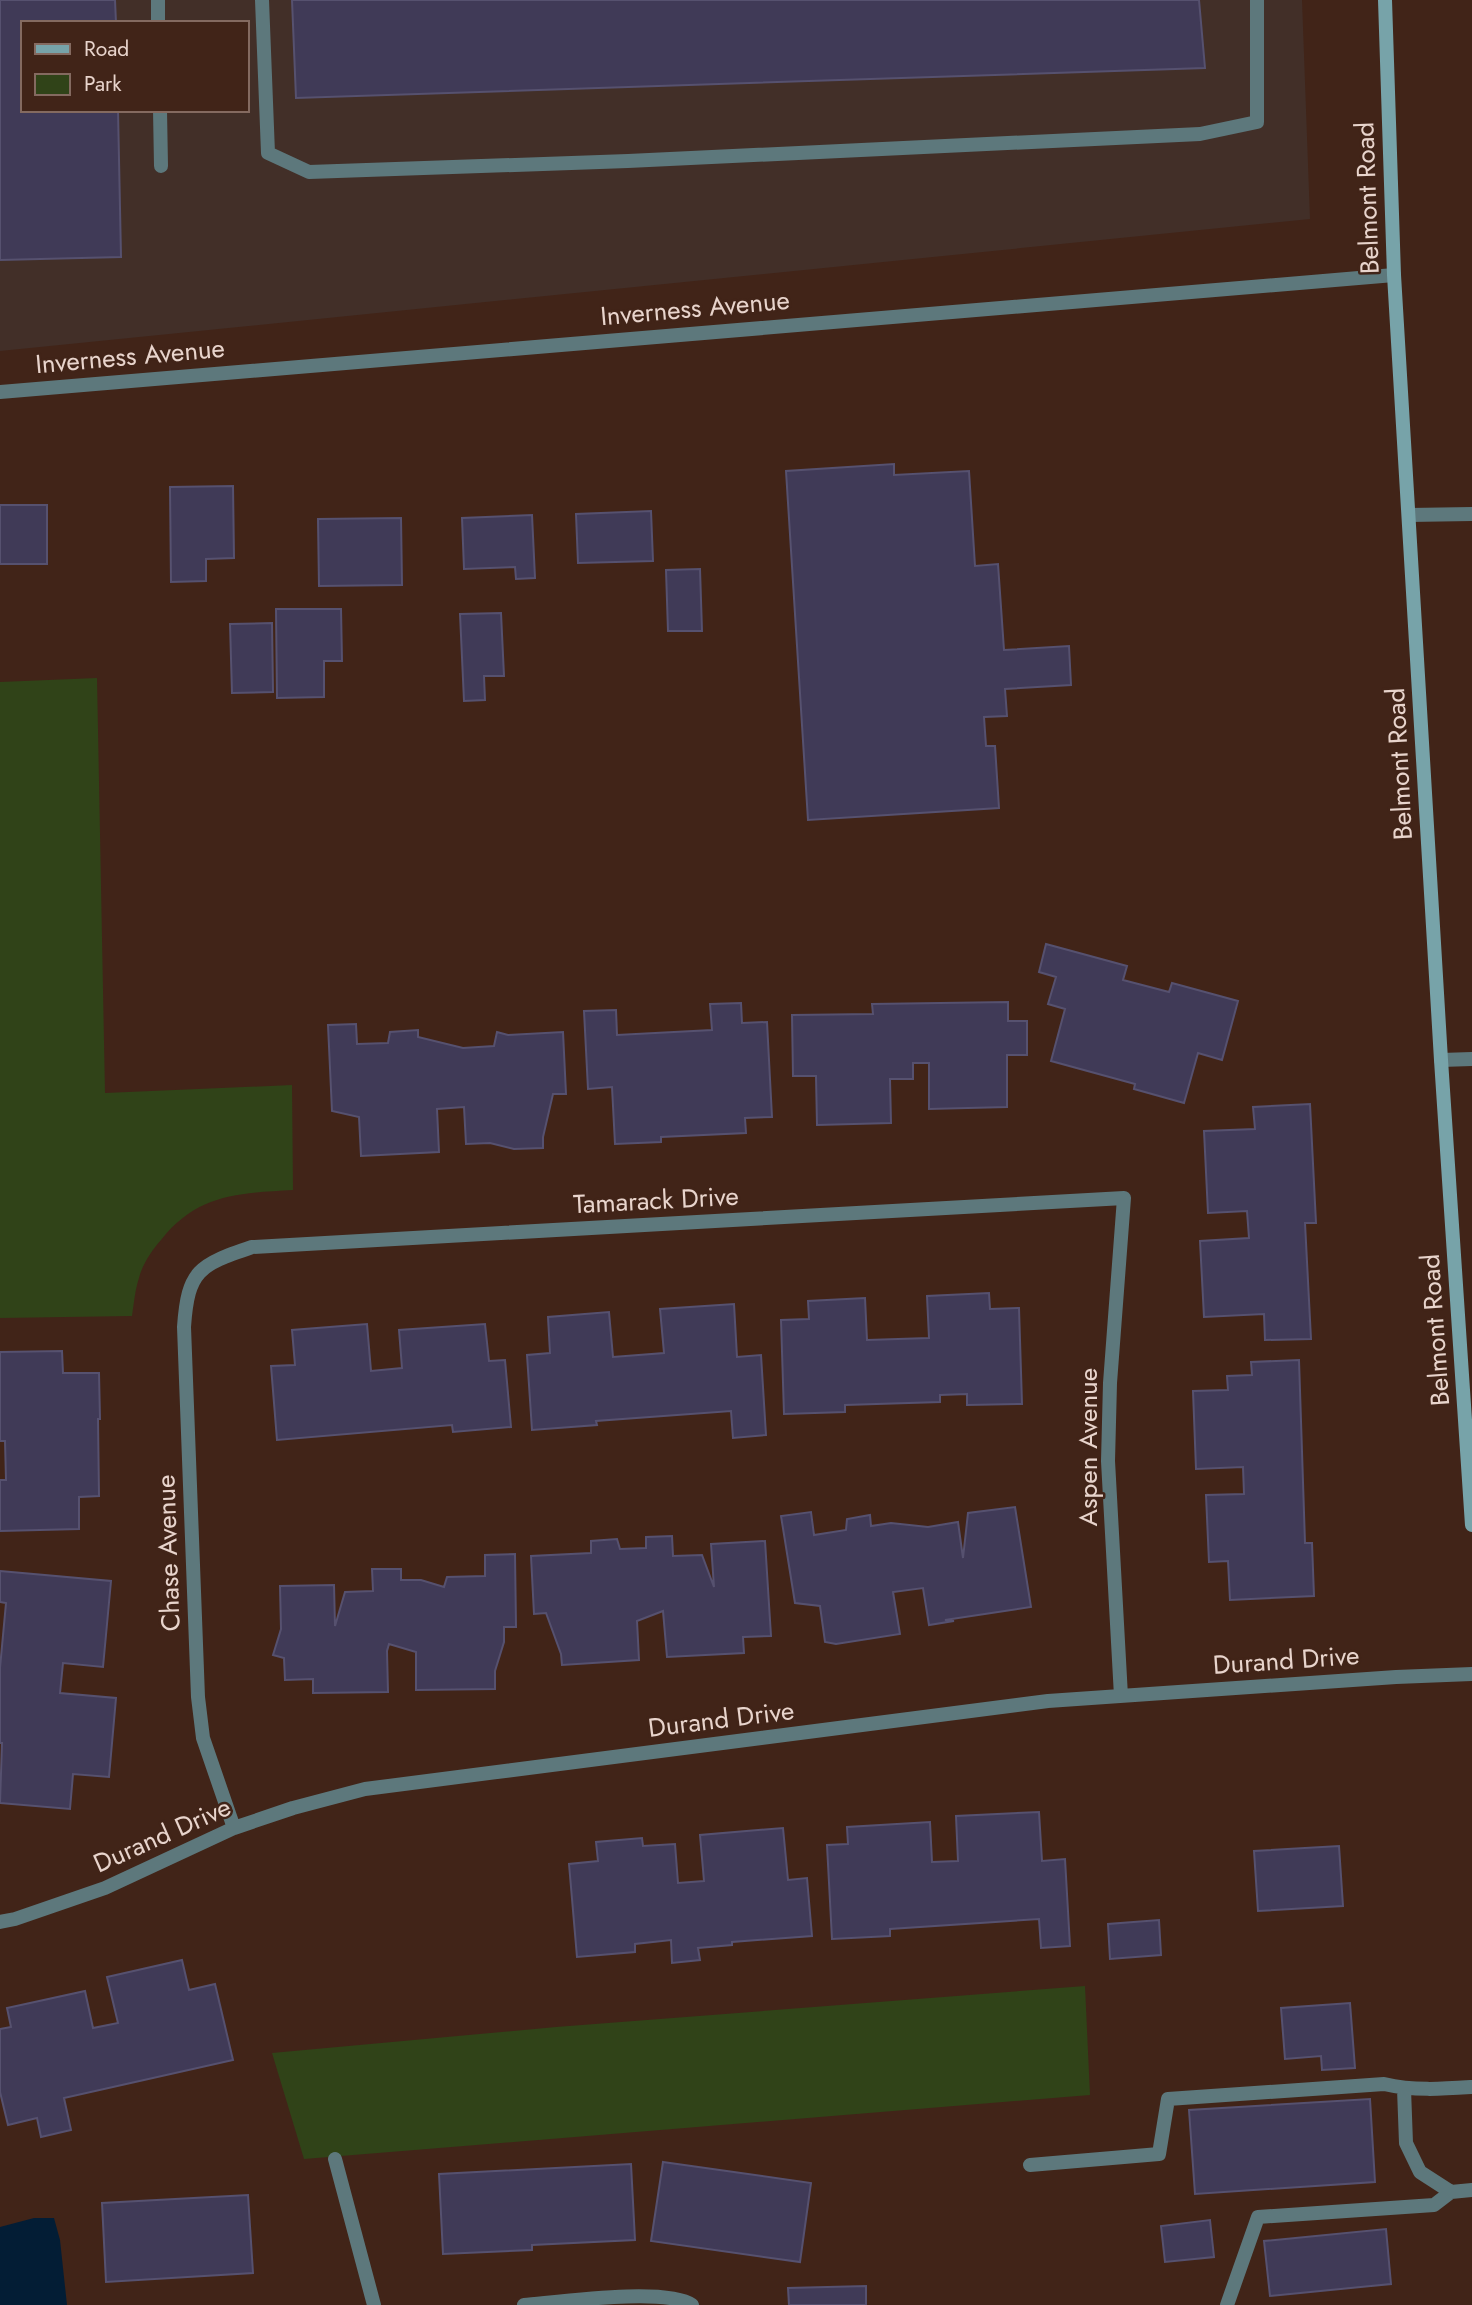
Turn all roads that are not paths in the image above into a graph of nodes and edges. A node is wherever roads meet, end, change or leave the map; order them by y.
1 (158, 0) edge
2 (262, 0) edge
3 (1257, 0) edge
4 (1385, 0) edge
5 (159, 21) edge
6 (160, 112) edge
7 (161, 166) dead end
8 (1394, 275) junction
9 (0, 391) edge
10 (1472, 514) edge
11 (1409, 515) junction
12 (1472, 1059) edge
13 (1441, 1060) junction
14 (1124, 1198) joint
15 (197, 1273) joint
16 (1472, 1525) edge
17 (1472, 1674) edge
18 (1121, 1696) junction
19 (233, 1828) junction
20 (0, 1922) edge
21 (1472, 2087) edge
22 (1404, 2089) junction
23 (335, 2159) dead end
24 (1030, 2165) dead end
25 (1472, 2190) edge
26 (1451, 2192) junction
27 (374, 2305) edge
28 (524, 2305) edge
29 (692, 2305) edge
30 (1227, 2305) edge

1 - 5 street
2 - 3 street
4 - 8 main road, Belmont Road
6 - 7 street
8 - 9 street, Inverness Avenue
8 - 11 main road, Belmont Road
10 - 11 street
11 - 13 main road, Belmont Road
12 - 13 street
13 - 16 main road, Belmont Road
14 - 15 street, Tamarack Drive
14 - 18 street, Aspen Avenue
15 - 19 street, Chase Avenue
17 - 18 street, Durand Drive
18 - 19 street, Durand Drive
19 - 20 street, Durand Drive
21 - 22 street
22 - 24 street
22 - 26 street
23 - 27 street
25 - 26 street
26 - 30 street
28 - 29 street

